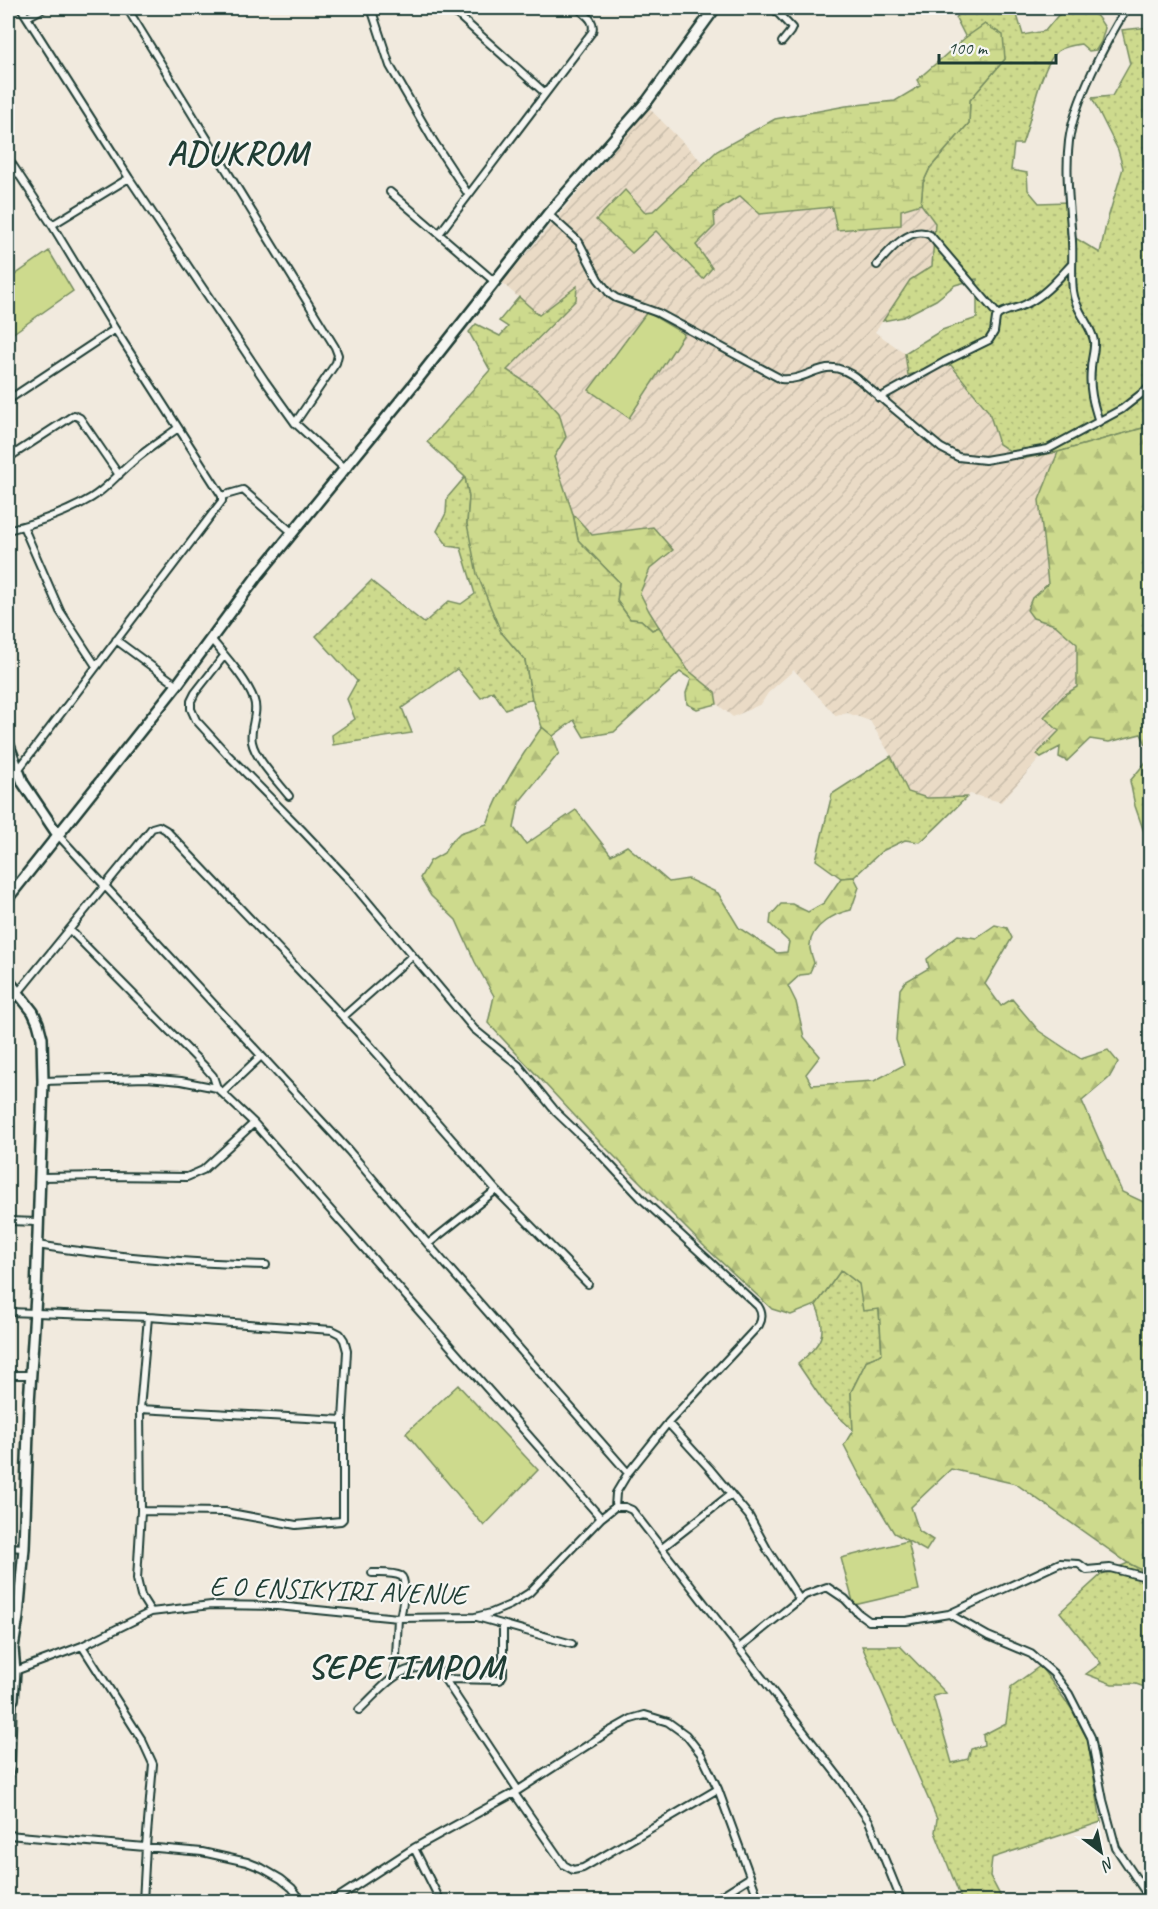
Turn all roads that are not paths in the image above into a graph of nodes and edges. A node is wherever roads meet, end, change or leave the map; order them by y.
1 (21, 8) edge
2 (44, 8) edge
3 (127, 8) edge
4 (371, 8) edge
5 (450, 8) edge
6 (578, 8) edge
7 (715, 8) edge
8 (776, 8) edge
9 (1127, 8) edge
10 (27, 17) junction
11 (782, 42) dead end
12 (545, 93) junction
13 (8, 158) edge
14 (129, 178) junction
15 (390, 192) dead end
16 (468, 194) junction
17 (548, 214) junction
18 (52, 225) junction
19 (439, 234) junction
20 (877, 265) dead end
21 (1071, 265) junction
22 (495, 282) junction
23 (998, 315) junction
24 (115, 328) junction
25 (1150, 387) edge
26 (879, 398) junction
27 (8, 400) edge
28 (1100, 422) junction
29 (295, 423) junction
30 (178, 428) junction
31 (8, 458) edge
32 (345, 469) junction
33 (119, 475) junction
34 (222, 496) junction
35 (23, 526) junction
36 (8, 530) edge
37 (293, 533) junction
38 (211, 639) junction
39 (116, 640) junction
40 (224, 656) junction
41 (96, 666) junction
42 (177, 685) junction
43 (8, 743) edge
44 (18, 770) junction
45 (289, 796) dead end
46 (58, 835) junction
47 (104, 885) junction
48 (8, 898) edge
49 (70, 930) junction
50 (412, 956) junction
51 (8, 980) edge
52 (18, 992) junction
53 (8, 1005) edge
54 (343, 1017) junction
55 (261, 1056) junction
56 (43, 1081) junction
57 (220, 1091) junction
58 (254, 1123) junction
59 (40, 1177) junction
60 (496, 1190) junction
61 (8, 1221) edge
62 (38, 1222) junction
63 (428, 1244) junction
64 (37, 1245) junction
65 (266, 1265) dead end
66 (588, 1284) dead end
67 (8, 1312) edge
68 (34, 1313) junction
69 (147, 1317) junction
70 (8, 1375) edge
71 (31, 1376) junction
72 (140, 1408) junction
73 (343, 1420) junction
74 (668, 1423) junction
75 (628, 1473) junction
76 (731, 1494) junction
77 (615, 1507) junction
78 (141, 1511) junction
79 (601, 1518) junction
80 (8, 1547) edge
81 (24, 1548) junction
82 (662, 1548) junction
83 (372, 1573) dead end
84 (1150, 1578) edge
85 (800, 1600) junction
86 (151, 1612) junction
87 (948, 1614) junction
88 (475, 1617) junction
89 (399, 1618) junction
90 (503, 1625) junction
91 (572, 1644) dead end
92 (82, 1646) junction
93 (740, 1648) junction
94 (15, 1671) junction
95 (395, 1676) junction
96 (446, 1679) junction
97 (10, 1700) edge
98 (359, 1710) dead end
99 (8, 1785) edge
100 (718, 1789) junction
101 (516, 1791) junction
102 (8, 1834) edge
103 (146, 1846) junction
104 (414, 1848) junction
105 (749, 1878) junction
106 (758, 1898) dead end
107 (1150, 1899) edge
108 (143, 1902) edge
109 (303, 1902) edge
110 (331, 1902) edge
111 (441, 1902) edge
112 (711, 1902) edge
113 (902, 1902) edge

1 - 10 street
2 - 10 street
3 - 29 street
4 - 16 street
5 - 12 street
6 - 12 street
7 - 17 street
8 - 11 street
9 - 21 street
10 - 14 street
12 - 16 street
13 - 18 street
14 - 18 street
14 - 29 street
15 - 19 street
16 - 19 street
17 - 22 street
17 - 26 street
18 - 24 street
19 - 22 street
20 - 23 street
21 - 23 street
21 - 28 street
22 - 32 street
23 - 26 street
24 - 27 street
24 - 30 street
25 - 28 street
26 - 28 street
29 - 32 street
30 - 33 street
30 - 34 street
31 - 33 street
32 - 37 street
33 - 35 street
34 - 37 street
34 - 39 street
35 - 36 street
35 - 41 street
37 - 38 street
38 - 40 street
38 - 42 street
39 - 41 street
39 - 42 street
40 - 45 street
40 - 50 street
41 - 44 street
42 - 46 street
43 - 44 street
44 - 46 street
46 - 47 street
46 - 48 street
47 - 49 street
47 - 54 street
47 - 55 street
49 - 52 street
49 - 57 street
50 - 54 street
50 - 74 street
51 - 52 street
52 - 53 street
52 - 56 street
54 - 60 street
55 - 57 street
55 - 63 street
56 - 57 street
56 - 59 street
57 - 58 street
58 - 59 street
58 - 79 street
59 - 62 street
60 - 63 street
60 - 66 street
61 - 62 street
62 - 64 street
63 - 75 street
64 - 65 street
64 - 68 street
67 - 68 street
68 - 69 street
68 - 71 street
69 - 72 street
69 - 73 street
70 - 71 street
71 - 81 street
72 - 73 street
72 - 78 street
73 - 78 street
74 - 75 street
74 - 76 street
75 - 77 street
76 - 82 street
76 - 85 street
77 - 79 street, E O ENSIKYIRI AVENUE
77 - 82 street
78 - 86 street
79 - 88 street, E O ENSIKYIRI AVENUE
80 - 81 street
81 - 94 street
82 - 93 street
83 - 89 street
84 - 87 street
85 - 87 street
85 - 93 street
86 - 89 street, E O ENSIKYIRI AVENUE
86 - 92 street, E O ENSIKYIRI AVENUE
87 - 107 street
88 - 89 street, E O ENSIKYIRI AVENUE
88 - 90 street
89 - 95 street
90 - 91 street
90 - 96 street
92 - 94 street, E O ENSIKYIRI AVENUE
92 - 103 street
93 - 113 street
94 - 97 street
95 - 96 street
95 - 98 street
96 - 101 street
97 - 99 street
100 - 101 street
100 - 101 street
100 - 105 street
101 - 104 street
102 - 103 street
103 - 108 street
103 - 109 street
104 - 110 street
104 - 111 street
105 - 106 street
105 - 112 street

